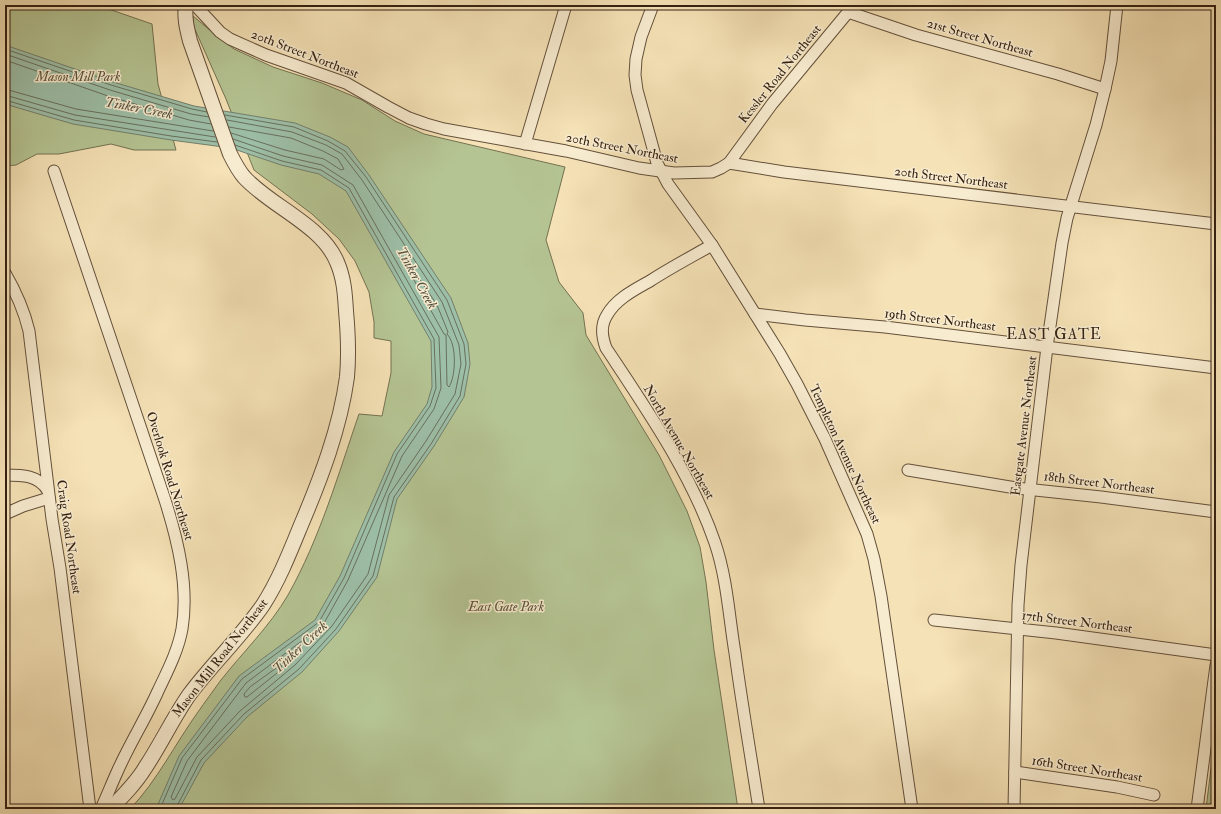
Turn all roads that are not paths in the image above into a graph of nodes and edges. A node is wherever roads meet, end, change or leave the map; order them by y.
1 (186, 5) edge
2 (195, 5) edge
3 (566, 5) edge
4 (653, 5) edge
5 (1118, 5) edge
6 (851, 9) edge
7 (1105, 89) junction
8 (525, 144) junction
9 (729, 163) junction
10 (54, 171) dead end
11 (661, 171) junction
12 (1070, 207) junction
13 (1216, 224) edge
14 (712, 245) junction
15 (5, 273) edge
16 (755, 314) junction
17 (1047, 347) junction
18 (1216, 368) edge
19 (908, 470) dead end
20 (5, 475) edge
21 (1030, 489) junction
22 (48, 494) junction
23 (1216, 512) edge
24 (5, 514) edge
25 (934, 620) dead end
26 (1018, 629) junction
27 (1216, 656) edge
28 (1216, 665) edge
29 (1015, 772) junction
30 (1154, 795) dead end
31 (90, 809) edge
32 (101, 809) edge
33 (110, 809) edge
34 (759, 809) edge
35 (912, 809) edge
36 (1014, 809) edge
37 (1197, 809) edge

1 - 33 street, Mason Mill Road Northeast
2 - 8 street, 20th Street Northeast
3 - 8 street
4 - 11 street, Templeton Avenue Northeast
5 - 7 street, Eastgate Avenue Northeast
6 - 7 street, 21st Street Northeast
6 - 9 street, Kessler Road Northeast
7 - 12 street, Eastgate Avenue Northeast
8 - 11 street, 20th Street Northeast
9 - 11 street, 20th Street Northeast
9 - 12 street, 20th Street Northeast
10 - 32 street, Overlook Road Northeast
11 - 14 street, Templeton Avenue Northeast
12 - 13 street, 20th Street Northeast
12 - 17 street, Eastgate Avenue Northeast
14 - 16 street, Templeton Avenue Northeast
14 - 34 street, North Avenue Northeast
15 - 22 street, Craig Road Northeast
16 - 17 street, 19th Street Northeast
16 - 35 street, Templeton Avenue Northeast
17 - 18 street, 19th Street Northeast
17 - 21 street, Eastgate Avenue Northeast
19 - 21 street, 18th Street Northeast
20 - 22 street
21 - 23 street, 18th Street Northeast
21 - 26 street, Eastgate Avenue Northeast
22 - 24 street
22 - 31 street, Craig Road Northeast
25 - 26 street, 17th Street Northeast
26 - 27 street, 17th Street Northeast
26 - 29 street, Eastgate Avenue Northeast
28 - 37 street
29 - 30 street, 16th Street Northeast
29 - 36 street, Eastgate Avenue Northeast

